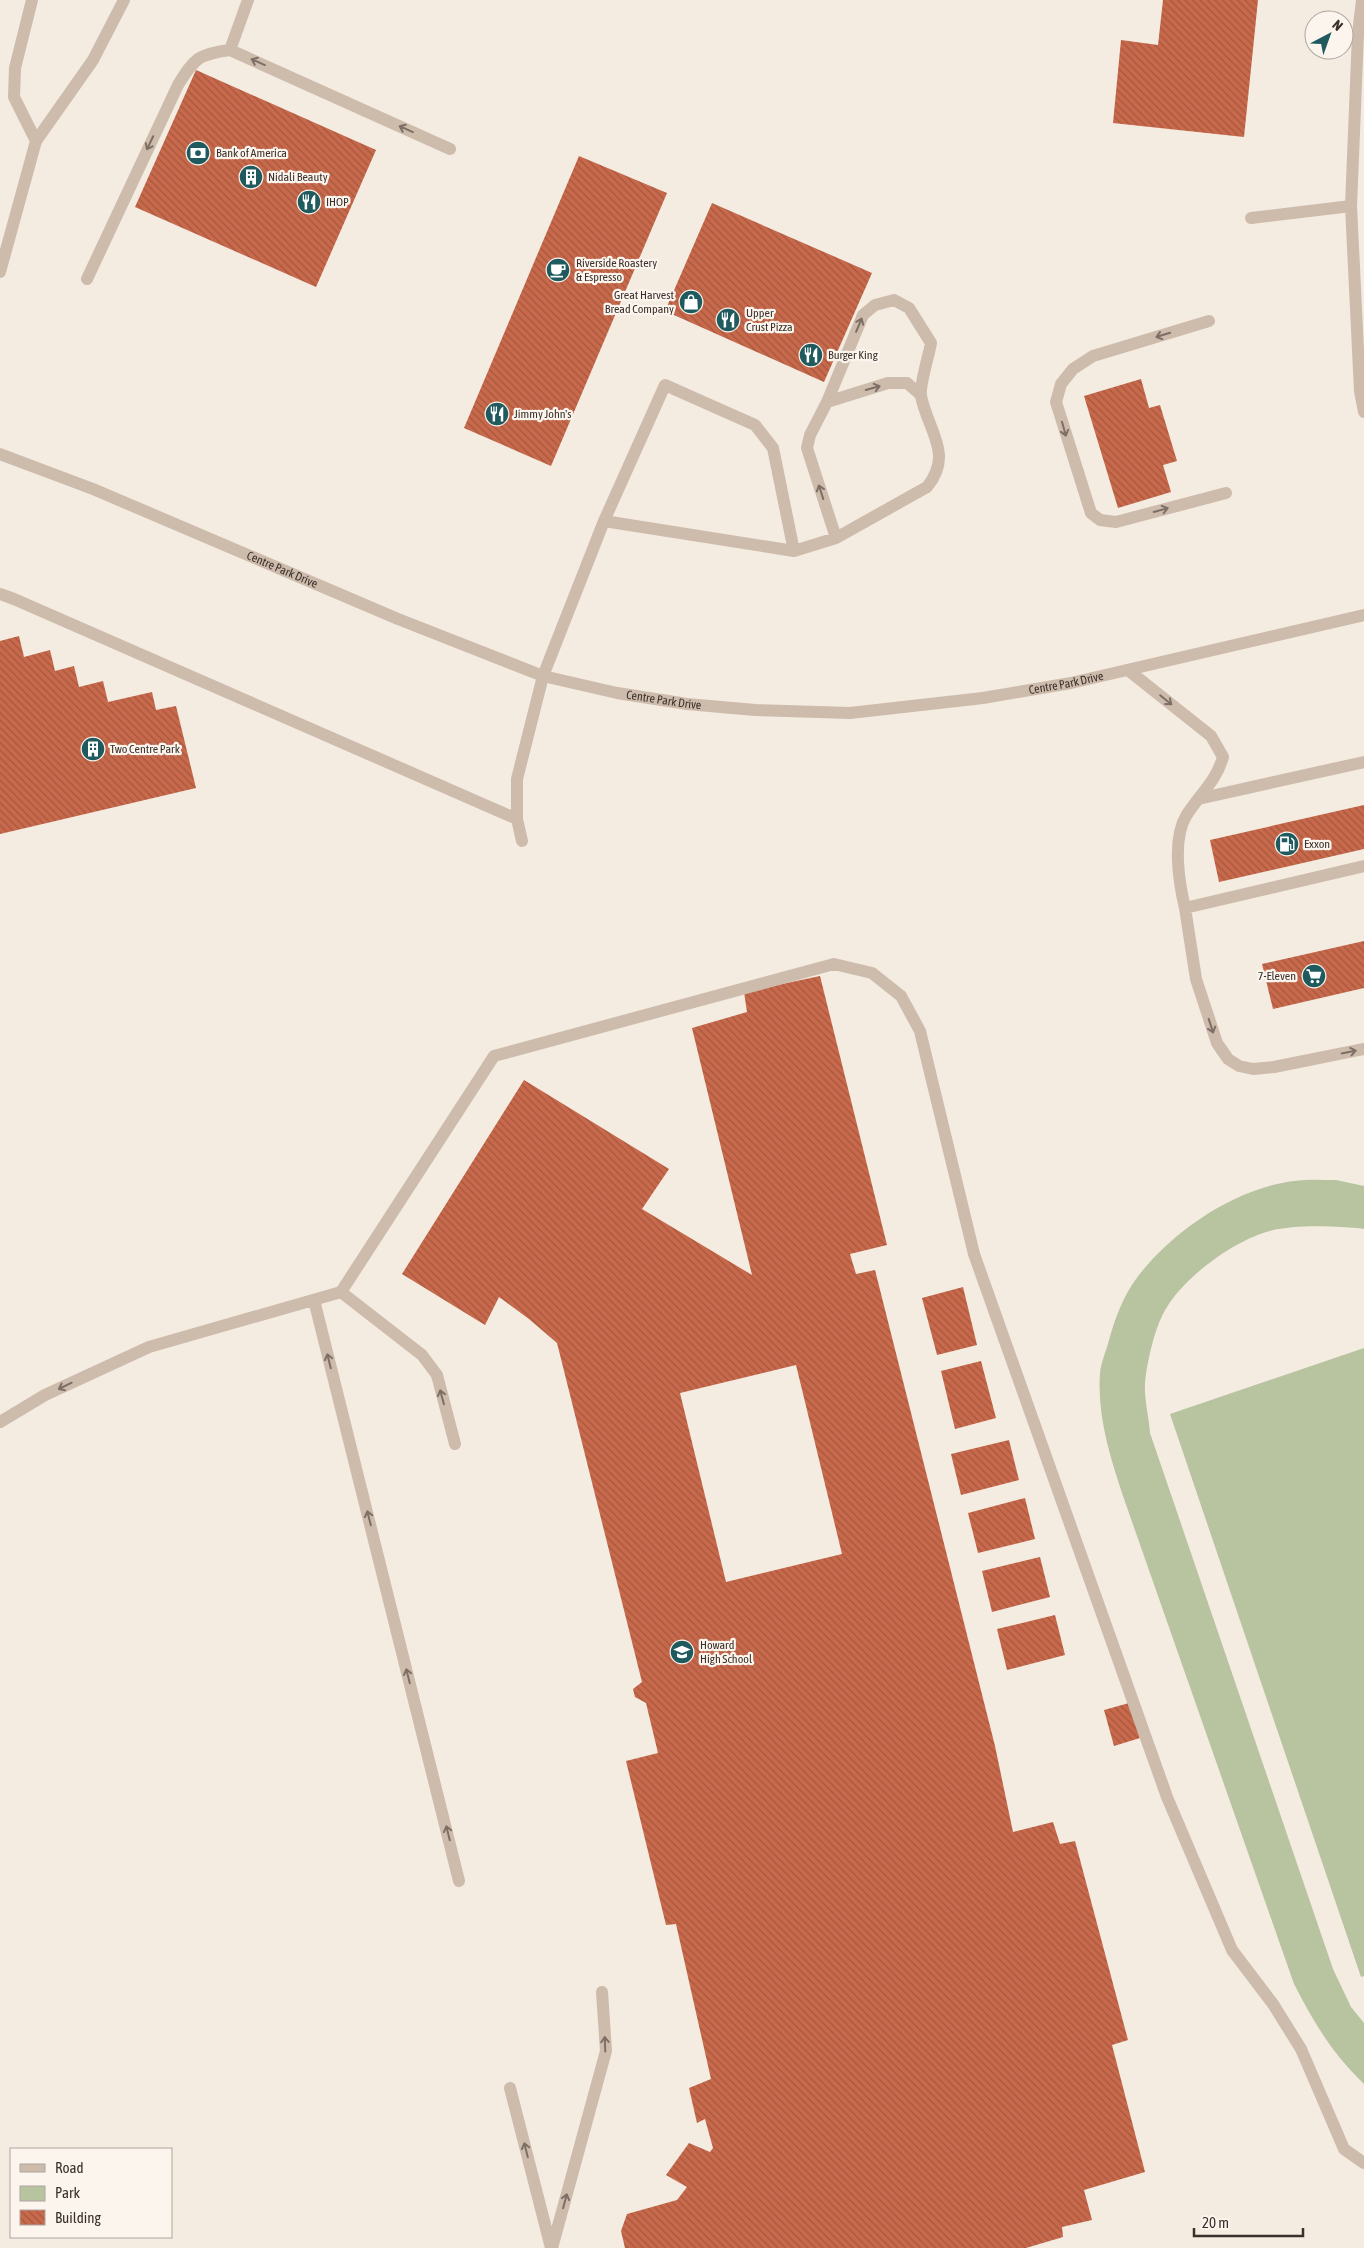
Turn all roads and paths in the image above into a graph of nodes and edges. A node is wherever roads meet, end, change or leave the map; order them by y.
1 (32, 0) edge
2 (124, 0) edge
3 (248, 0) edge
4 (1362, 0) edge
5 (1361, 34) edge
6 (230, 50) junction
7 (36, 141) junction
8 (450, 149) dead end
9 (1351, 206) junction
10 (1250, 218) dead end
11 (0, 272) edge
12 (87, 278) dead end
13 (1209, 321) dead end
14 (921, 395) junction
15 (827, 402) junction
16 (1364, 412) edge
17 (0, 454) edge
18 (1226, 493) dead end
19 (604, 521) junction
20 (836, 538) junction
21 (794, 551) junction
22 (0, 594) edge
23 (1364, 615) edge
24 (1128, 670) junction
25 (543, 676) junction
26 (1364, 762) edge
27 (1198, 799) junction
28 (517, 819) junction
29 (522, 841) dead end
30 (1364, 866) edge
31 (1185, 908) junction
32 (1364, 1049) edge
33 (341, 1292) junction
34 (314, 1300) junction
35 (0, 1422) edge
36 (455, 1444) dead end
37 (459, 1881) dead end
38 (602, 1992) dead end
39 (510, 2088) dead end
40 (1364, 2163) edge
41 (552, 2248) edge

1 - 7 street
2 - 7 street
3 - 6 street
4 - 5 street
5 - 9 street
8 -> 6 street
6 -> 12 street
7 - 11 street
9 - 10 street
9 - 16 street
13 -> 18 street
15 -> 14 street
15 -> 14 street
14 - 20 street
20 -> 15 street
17 - 25 street, Centre Park Drive
19 - 21 street
19 - 21 street
19 - 25 street
20 - 21 street
22 - 28 street
23 - 24 street, Centre Park Drive
24 - 25 street, Centre Park Drive
24 -> 27 street
25 - 28 street
26 - 27 street
27 - 31 street
28 - 29 street
30 - 31 street
31 -> 32 street
33 - 34 street
36 -> 33 street
33 - 40 street
34 -> 35 street
37 -> 34 street
41 -> 38 street
41 -> 39 street

